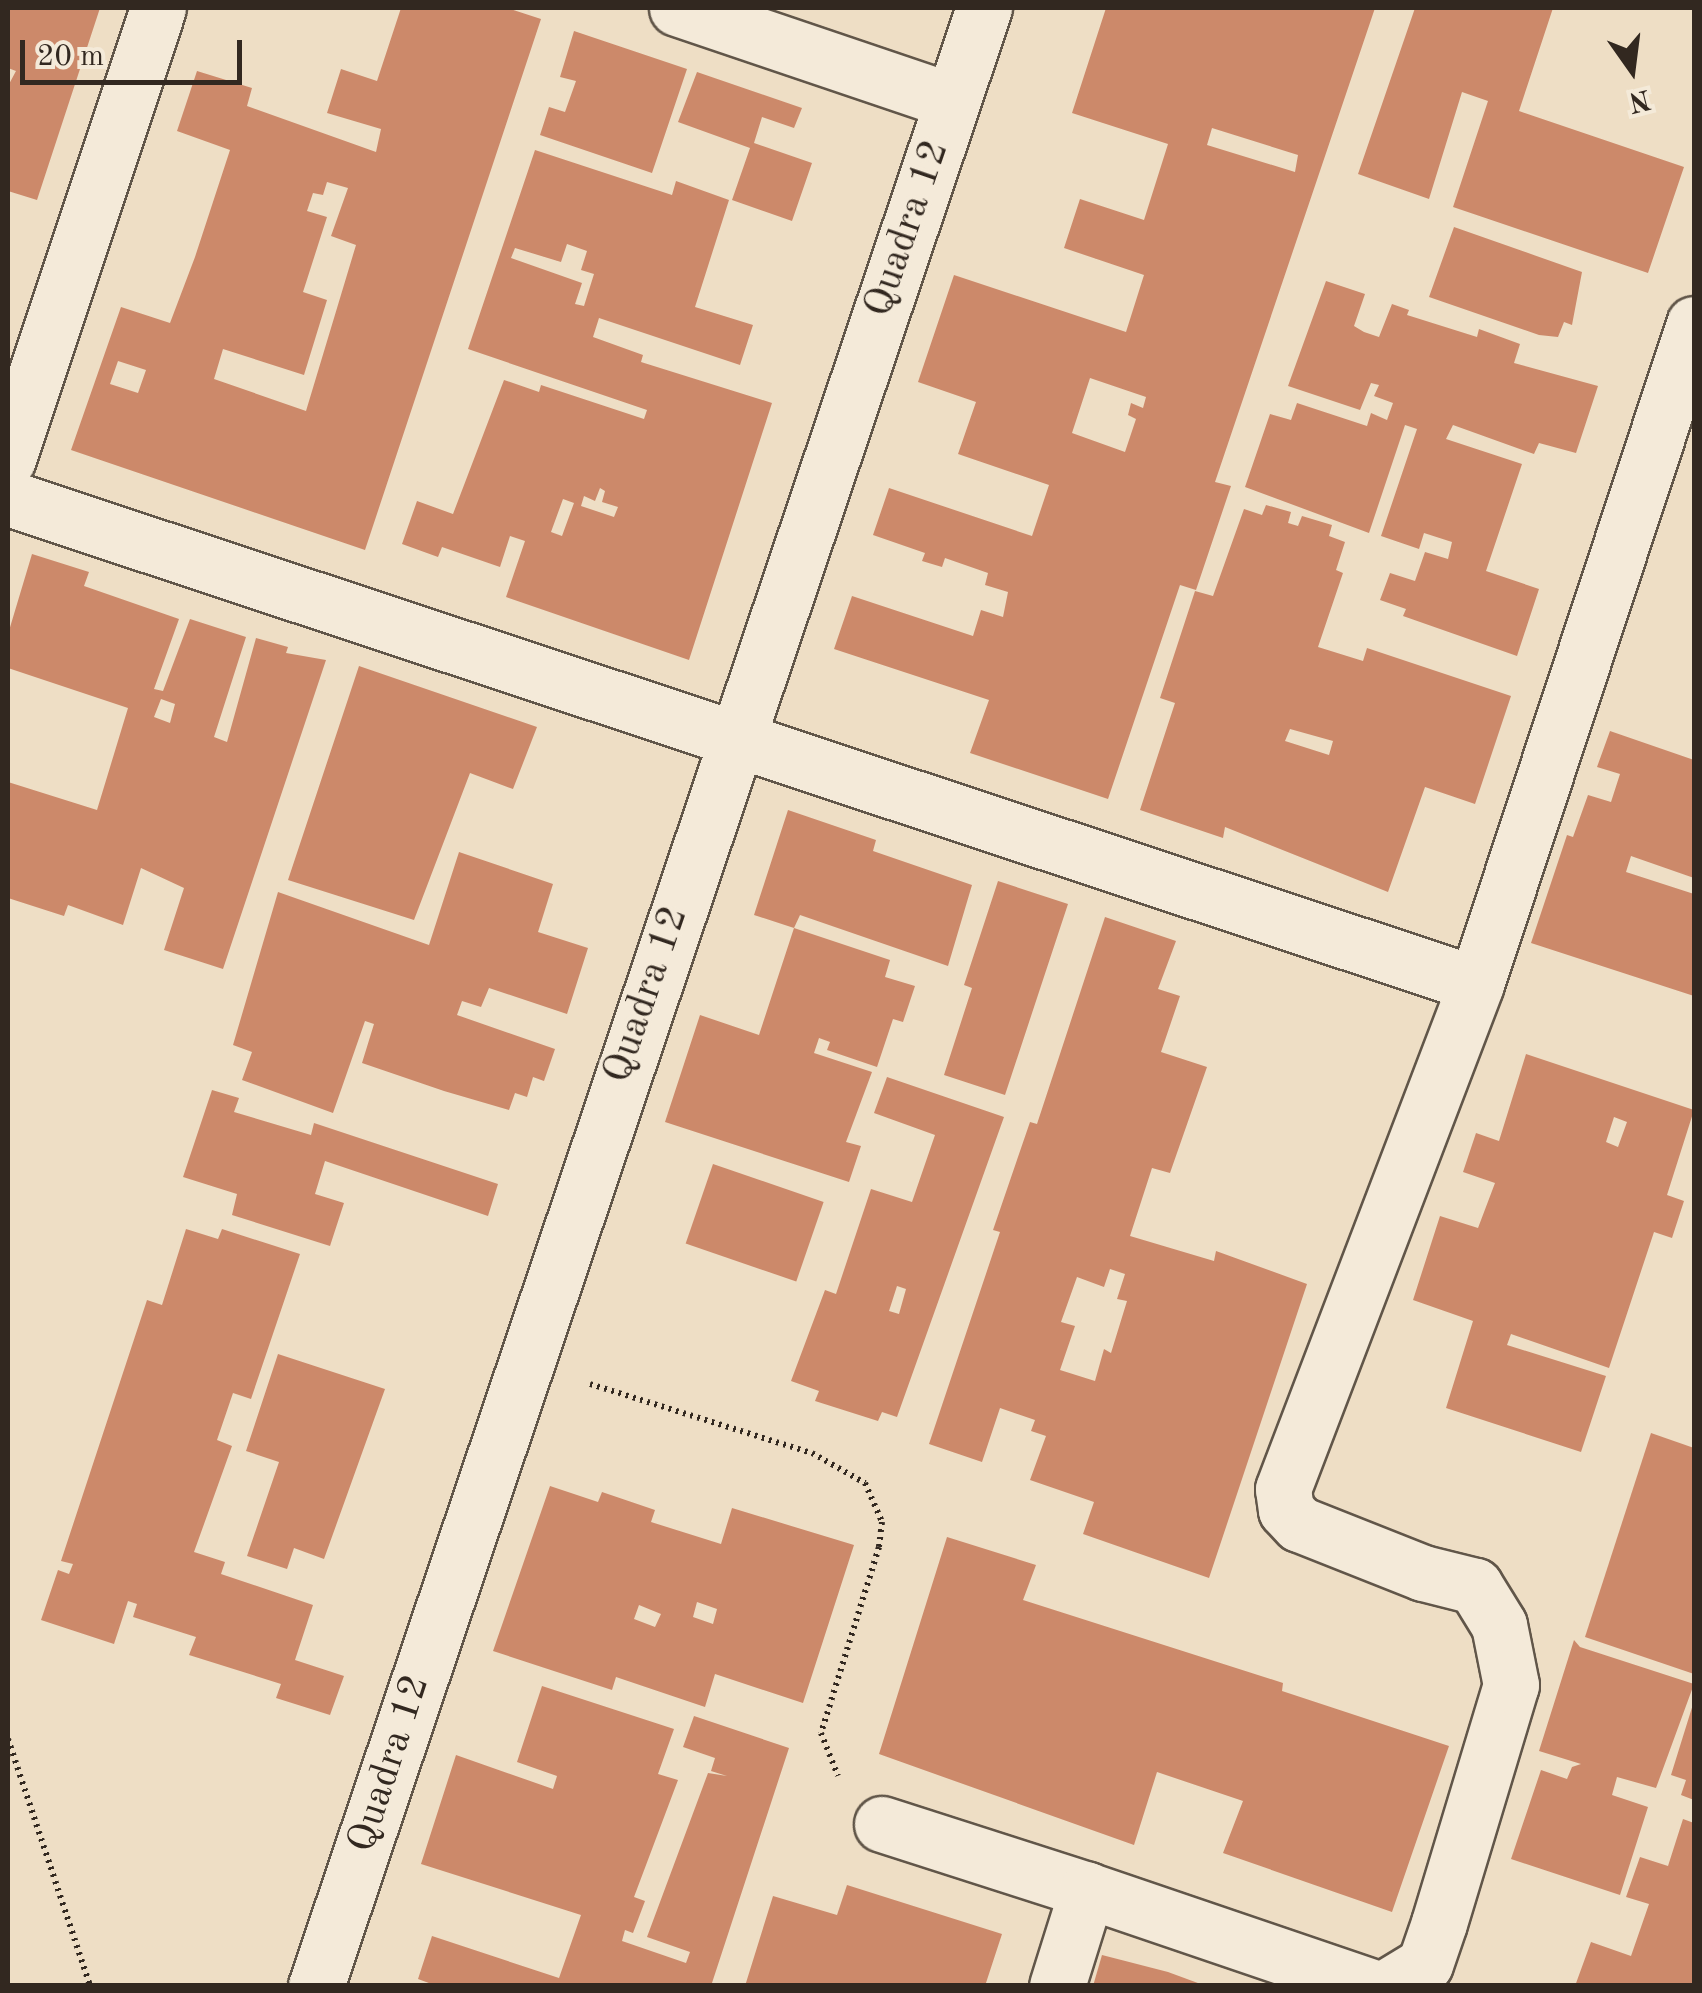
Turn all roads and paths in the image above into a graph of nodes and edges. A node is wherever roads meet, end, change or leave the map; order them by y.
1 (158, 8) edge
2 (677, 8) edge
3 (984, 8) edge
4 (952, 101) junction
5 (1692, 339) edge
6 (8, 458) edge
7 (8, 498) edge
8 (735, 734) junction
9 (1476, 984) junction
10 (523, 1364) junction
11 (8, 1739) edge
12 (882, 1824) joint
13 (1087, 1890) junction
14 (90, 1986) edge
15 (316, 1986) edge
16 (1057, 1986) edge
17 (1369, 1986) edge
18 (1389, 1986) edge

1 - 6 street
2 - 4 street
3 - 4 street, Quadra 12
4 - 8 street, Quadra 12
5 - 9 street
7 - 8 street
8 - 9 street
8 - 10 street, Quadra 12
9 - 18 street
10 - 12 path
10 - 15 street, Quadra 12
11 - 14 path
12 - 13 street
13 - 16 street
13 - 17 street

